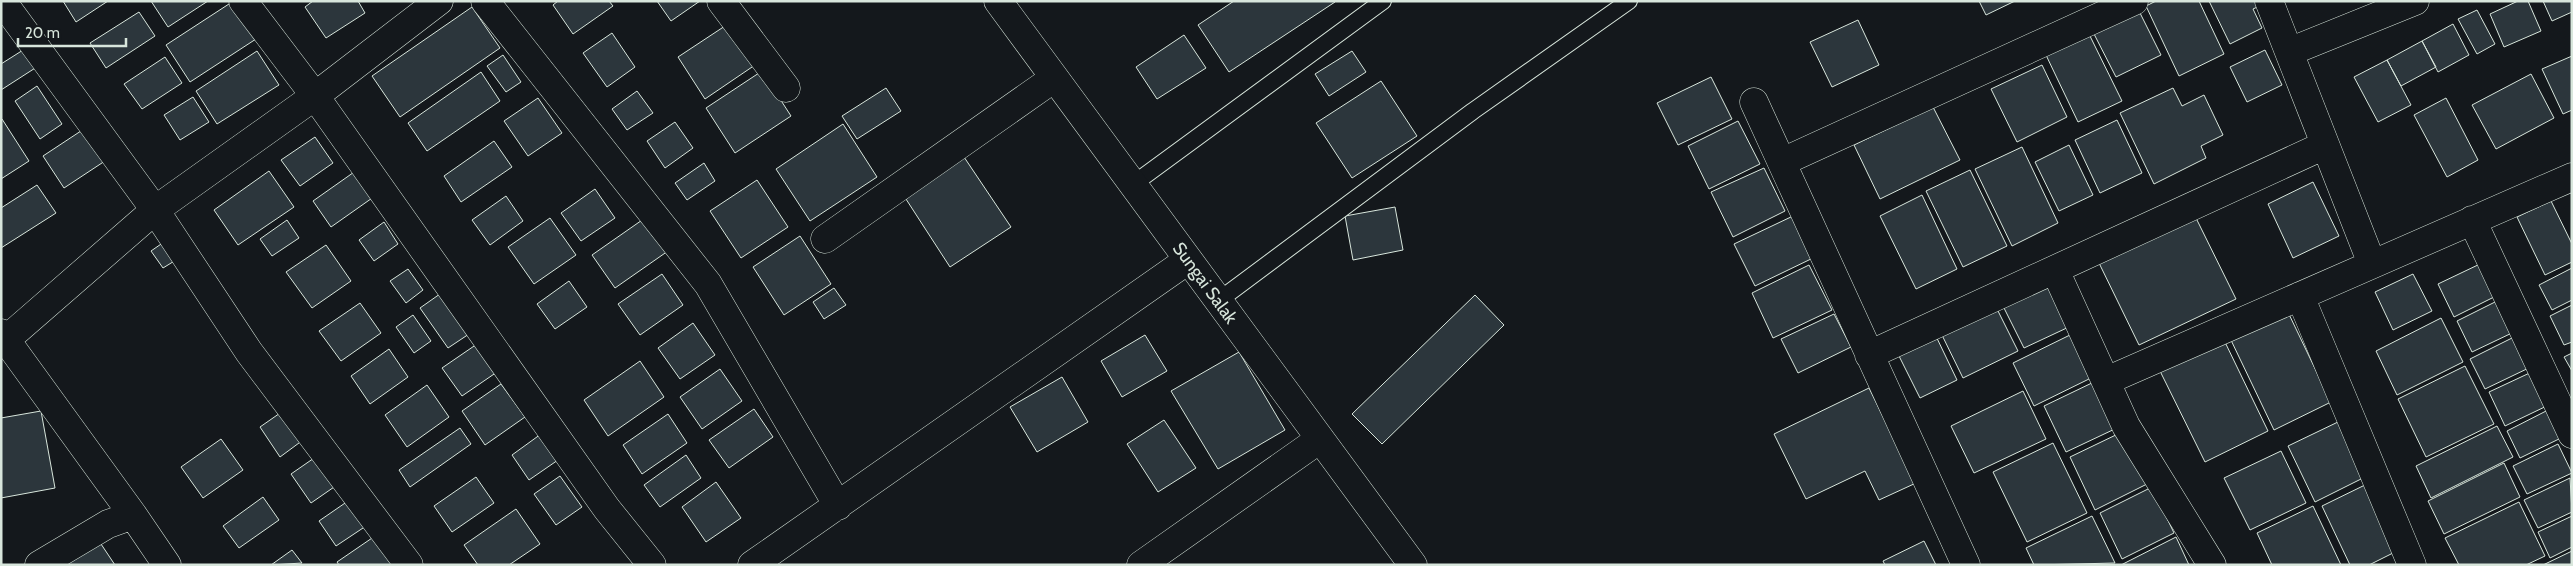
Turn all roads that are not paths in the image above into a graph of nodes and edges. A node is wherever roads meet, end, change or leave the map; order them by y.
1 (2, 1) edge
2 (243, 1) edge
3 (439, 1) edge
4 (485, 1) edge
5 (721, 1) edge
6 (998, 1) edge
7 (1383, 1) edge
8 (1629, 1) edge
9 (2269, 1) edge
10 (2415, 1) edge
11 (2127, 3) edge
12 (2288, 52) junction
13 (1053, 79) junction
14 (786, 88) dead end
15 (314, 96) junction
16 (1754, 102) dead end
17 (2326, 146) junction
18 (1782, 162) junction
19 (2572, 177) edge
20 (1132, 185) junction
21 (155, 210) junction
22 (2472, 220) junction
23 (825, 239) dead end
24 (1188, 260) junction
25 (2372, 264) junction
26 (2055, 270) junction
27 (2300, 296) junction
28 (1218, 302) junction
29 (3, 339) edge
30 (1869, 355) junction
31 (2106, 381) junction
32 (2572, 434) edge
33 (1320, 439) junction
34 (838, 506) junction
35 (133, 515) junction
36 (39, 565) edge
37 (167, 565) edge
38 (409, 565) edge
39 (652, 565) edge
40 (752, 565) edge
41 (1141, 565) edge
42 (1413, 565) edge
43 (1966, 565) edge
44 (2212, 565) edge
45 (2412, 565) edge

1 - 21 street
2 - 15 street
3 - 15 street
4 - 34 street
5 - 14 street
6 - 13 street, Sungai Salak
7 - 20 lane
8 - 28 lane
9 - 12 street
10 - 12 street
11 - 18 street
12 - 17 street
13 - 20 street, Sungai Salak
13 - 23 street
15 - 21 street
15 - 39 street
16 - 18 street
17 - 25 street
17 - 26 street
18 - 30 street
19 - 22 street
20 - 24 street, Sungai Salak
21 - 29 street
21 - 38 street
22 - 25 street
22 - 32 street
24 - 28 street, Sungai Salak
24 - 34 street
25 - 27 street
26 - 30 street
26 - 31 street
27 - 31 street
27 - 45 street
28 - 33 street, Sungai Salak
29 - 35 street
30 - 43 street
31 - 44 street
33 - 41 street
33 - 42 street, Sungai Salak
34 - 40 street
35 - 36 street
35 - 37 street

